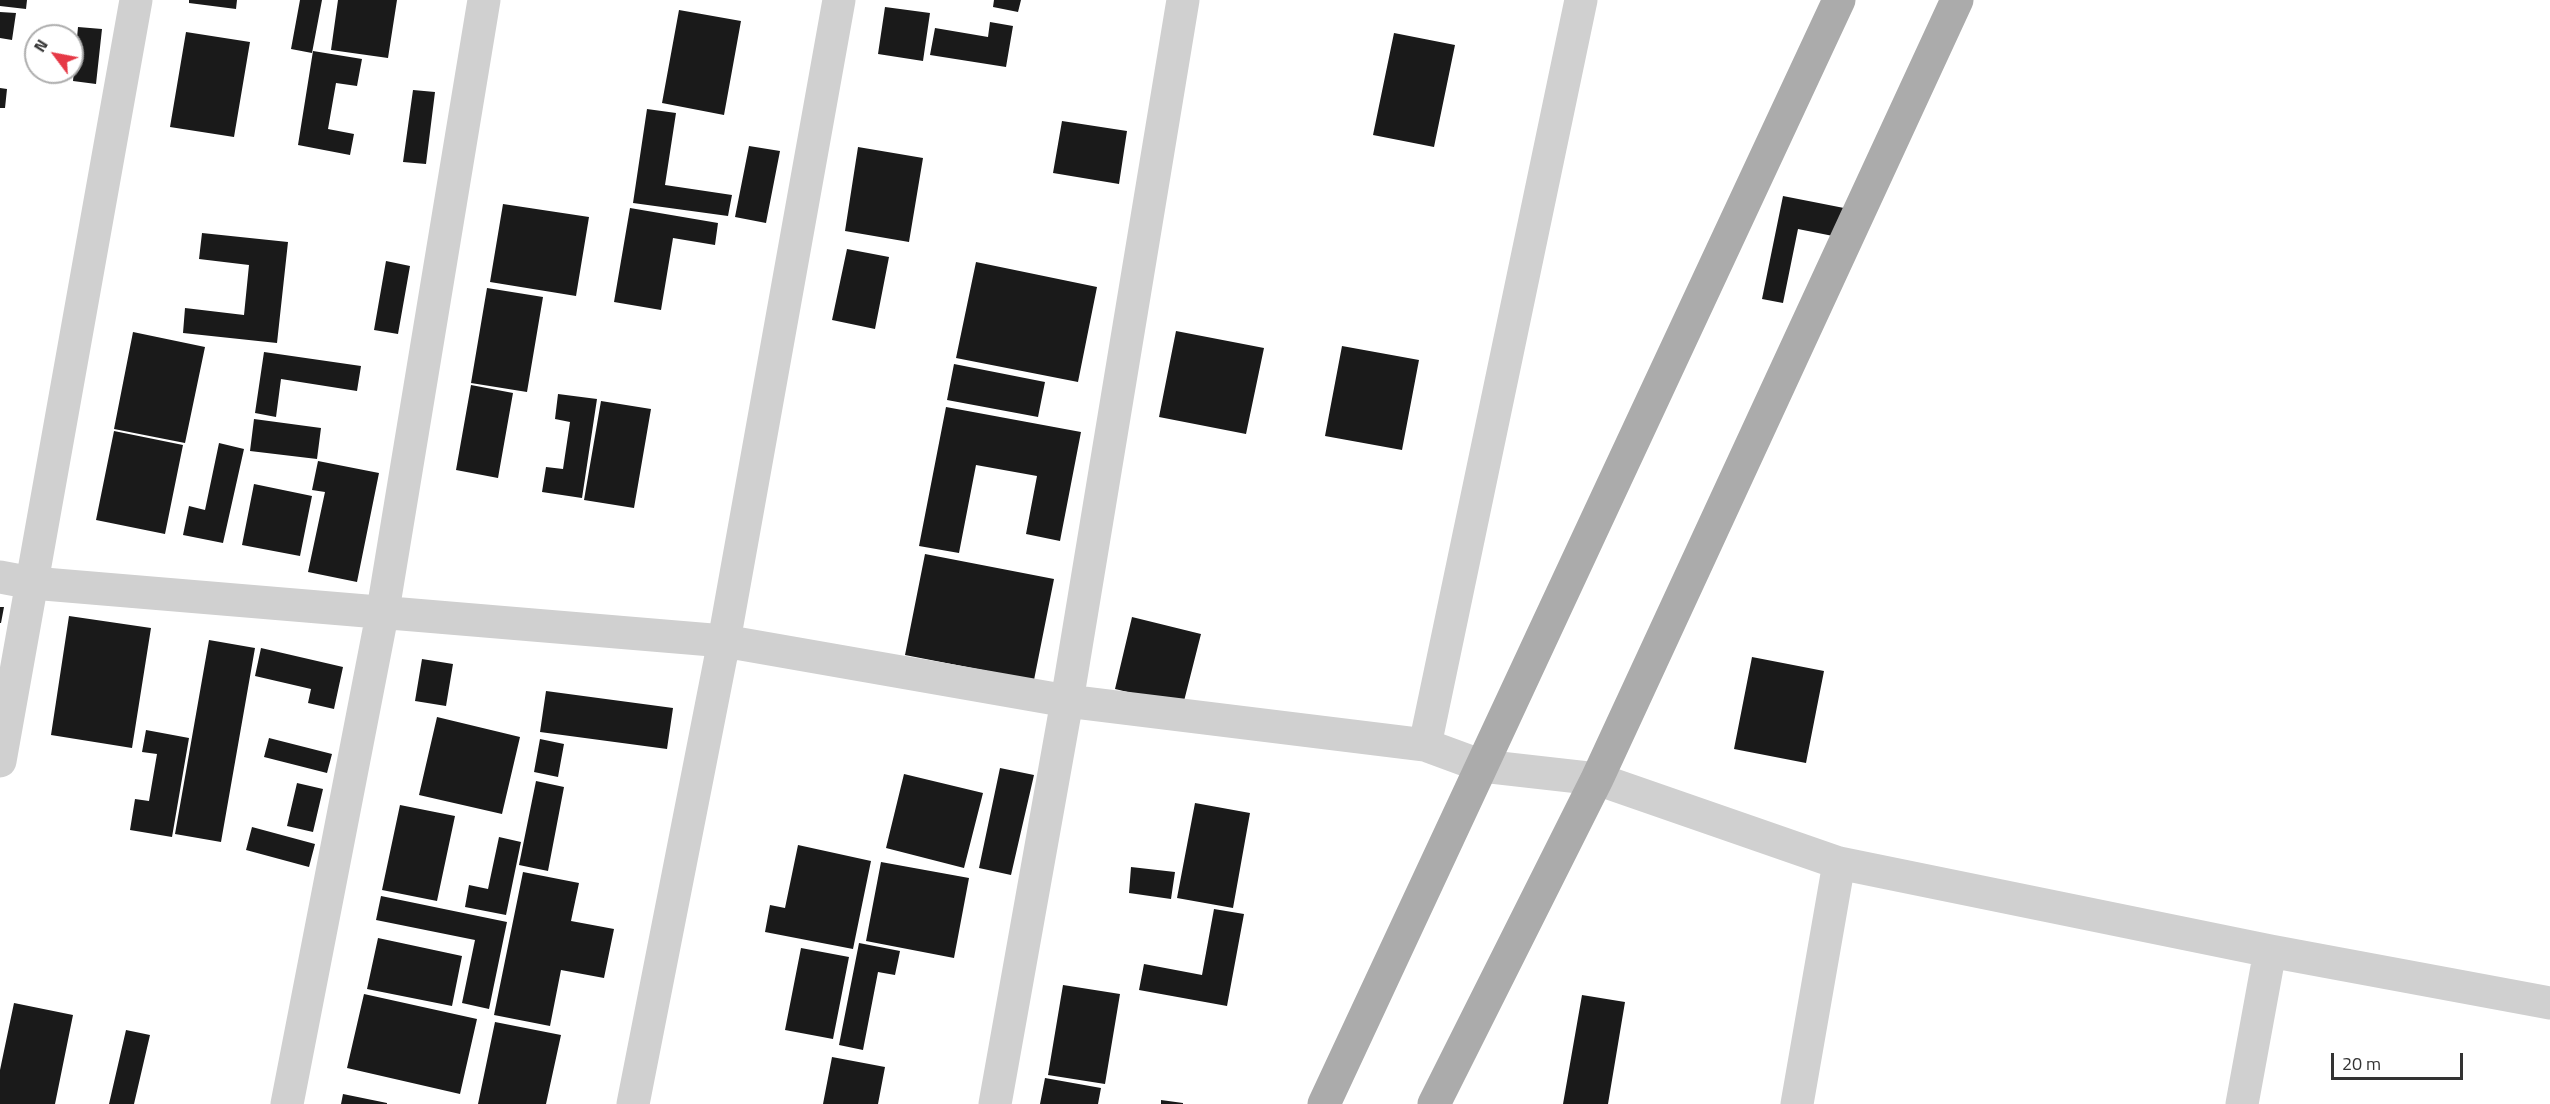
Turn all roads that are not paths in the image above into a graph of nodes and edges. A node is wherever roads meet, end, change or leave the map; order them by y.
1 (136, 0) edge
2 (484, 0) edge
3 (839, 0) edge
4 (1183, 0) edge
5 (1581, 0) edge
6 (1839, 0) edge
7 (1957, 0) edge
8 (0, 578) edge
9 (32, 583) junction
10 (383, 610) junction
11 (724, 640) junction
12 (1067, 702) junction
13 (1425, 745) junction
14 (0, 761) edge
15 (1482, 766) junction
16 (1597, 779) junction
17 (1839, 863) junction
18 (2270, 951) junction
19 (2550, 1003) edge
20 (287, 1104) edge
21 (633, 1104) edge
22 (994, 1104) edge
23 (1324, 1104) edge
24 (1434, 1104) edge
25 (1797, 1104) edge
26 (2242, 1104) edge

1 - 9 street
2 - 10 street
3 - 11 street
4 - 12 street
5 - 13 street
6 - 15 main road
7 - 16 main road
8 - 9 street
9 - 10 street
9 - 14 street
10 - 11 street
10 - 20 street
11 - 12 street
11 - 21 street
12 - 13 street
12 - 22 street
13 - 15 street
15 - 16 street
15 - 23 main road
16 - 17 street
16 - 24 main road
17 - 18 street
17 - 25 street
18 - 19 street
18 - 26 street

